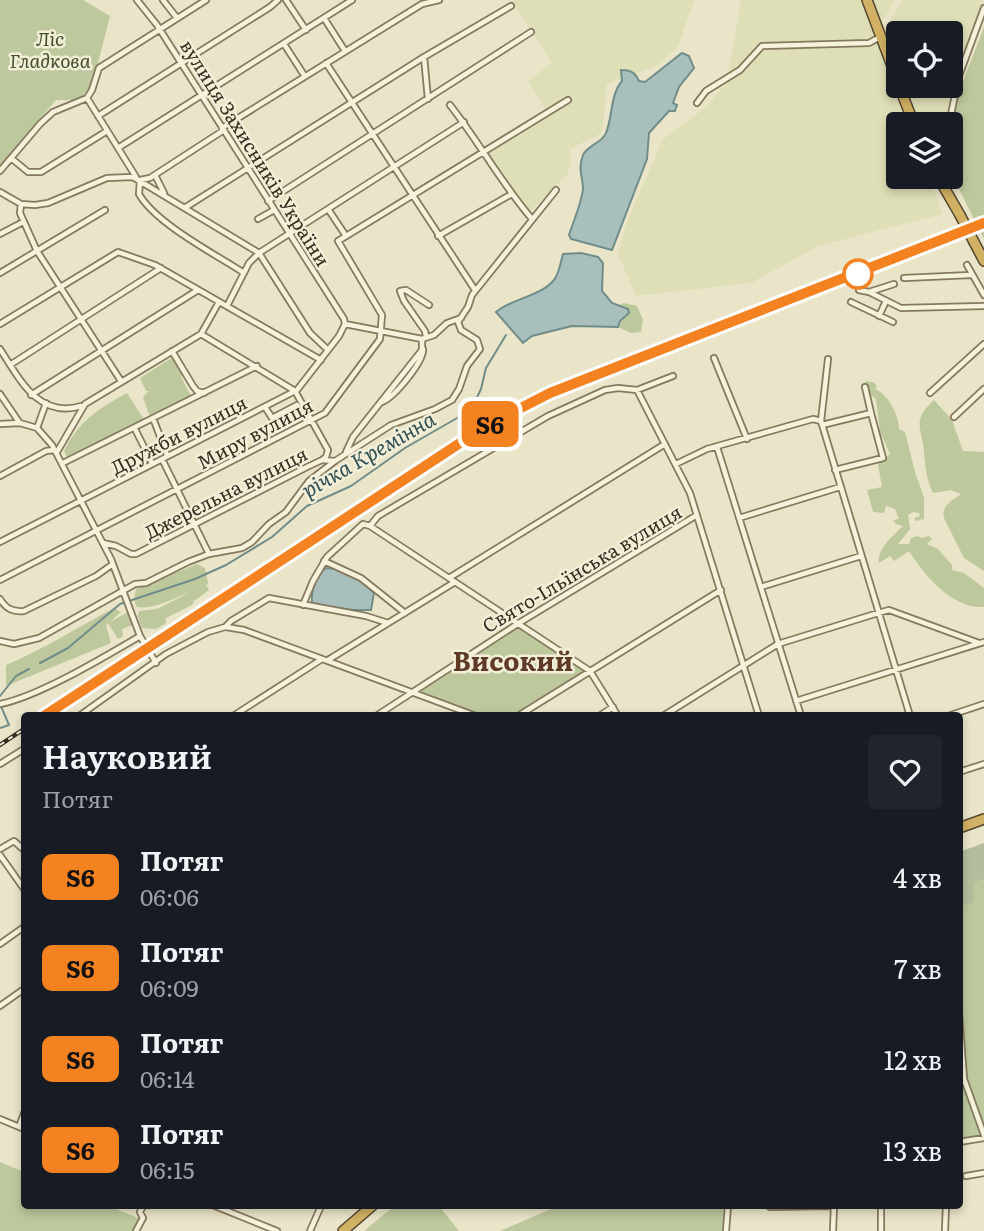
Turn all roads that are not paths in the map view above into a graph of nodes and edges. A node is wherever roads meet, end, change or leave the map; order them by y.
1 (137, 0) edge
2 (163, 0) edge
3 (206, 0) edge
4 (278, 0) edge
5 (286, 0) edge
6 (352, 0) edge
7 (439, 0) edge
8 (867, 0) edge
9 (422, 2) edge
10 (511, 6) dead end
11 (984, 8) edge
12 (177, 18) junction
13 (324, 18) junction
14 (160, 29) junction
15 (306, 30) junction
16 (531, 32) dead end
17 (881, 36) junction
18 (284, 44) junction
19 (886, 50) edge
20 (345, 51) junction
21 (424, 57) junction
22 (182, 63) junction
23 (326, 63) junction
24 (304, 75) junction
25 (202, 95) junction
26 (87, 98) junction
27 (428, 99) junction
28 (568, 100) dead end
29 (351, 103) junction
30 (697, 103) dead end
31 (450, 105) dead end
32 (952, 112) edge
33 (98, 116) junction
34 (464, 122) junction
35 (223, 129) junction
36 (107, 131) junction
37 (373, 135) junction
38 (118, 148) junction
39 (482, 154) junction
40 (11, 158) junction
41 (393, 167) junction
42 (248, 169) junction
43 (0, 171) edge
44 (155, 175) junction
45 (139, 179) junction
46 (946, 189) edge
47 (556, 190) dead end
48 (0, 192) edge
49 (166, 195) junction
50 (412, 195) junction
51 (511, 195) junction
52 (268, 201) junction
53 (21, 204) junction
54 (186, 207) junction
55 (274, 209) junction
56 (328, 209) junction
57 (105, 210) dead end
58 (258, 219) dead end
59 (532, 219) junction
60 (23, 222) junction
61 (289, 233) junction
62 (0, 234) edge
63 (346, 236) junction
64 (438, 236) junction
65 (37, 251) junction
66 (259, 253) junction
67 (984, 261) edge
68 (161, 268) junction
69 (969, 270) junction
70 (0, 273) edge
71 (244, 273) junction
72 (904, 278) dead end
73 (894, 284) dead end
74 (62, 286) junction
75 (198, 290) junction
76 (475, 290) junction
77 (859, 290) dead end
78 (869, 292) junction
79 (984, 295) edge
80 (886, 300) junction
81 (219, 302) junction
82 (851, 302) dead end
83 (429, 305) dead end
84 (226, 306) junction
85 (984, 306) edge
86 (879, 316) junction
87 (461, 318) junction
88 (81, 319) junction
89 (892, 322) dead end
90 (0, 324) edge
91 (345, 324) junction
92 (383, 331) junction
93 (201, 334) junction
94 (424, 337) junction
95 (984, 344) edge
96 (0, 349) edge
97 (328, 350) junction
98 (172, 351) junction
99 (102, 352) junction
100 (714, 358) dead end
101 (828, 359) dead end
102 (321, 360) junction
103 (10, 365) junction
104 (257, 366) junction
105 (673, 376) dead end
106 (121, 381) junction
107 (865, 387) dead end
108 (984, 389) edge
109 (637, 390) junction
110 (296, 391) junction
111 (205, 393) junction
112 (930, 393) dead end
113 (0, 394) edge
114 (31, 396) junction
115 (46, 403) junction
116 (297, 405) dead end
117 (83, 407) junction
118 (265, 407) junction
119 (871, 413) junction
120 (954, 417) dead end
121 (153, 418) junction
122 (313, 421) junction
123 (20, 423) junction
124 (821, 423) junction
125 (0, 424) edge
126 (37, 428) junction
127 (135, 429) junction
128 (747, 439) junction
129 (665, 444) junction
130 (717, 447) junction
131 (55, 451) junction
132 (167, 455) junction
133 (344, 455) junction
134 (162, 458) junction
135 (322, 460) junction
136 (335, 461) junction
137 (63, 463) junction
138 (152, 464) junction
139 (676, 465) junction
140 (835, 470) junction
141 (0, 476) edge
142 (840, 487) junction
143 (178, 490) junction
144 (81, 499) junction
145 (697, 515) junction
146 (739, 518) junction
147 (195, 523) junction
148 (370, 526) junction
149 (97, 532) junction
150 (0, 542) edge
151 (103, 543) junction
152 (209, 554) junction
153 (861, 556) junction
154 (324, 561) junction
155 (113, 564) junction
156 (449, 578) junction
157 (0, 580) edge
158 (455, 582) junction
159 (761, 587) junction
160 (720, 590) junction
161 (124, 592) junction
162 (0, 599) edge
163 (303, 605) junction
164 (878, 612) junction
165 (405, 613) junction
166 (388, 623) junction
167 (519, 623) junction
168 (225, 627) junction
169 (140, 636) junction
170 (0, 641) edge
171 (982, 642) edge
172 (778, 644) junction
173 (325, 660) junction
174 (156, 663) junction
175 (744, 666) junction
176 (895, 670) junction
177 (590, 671) junction
178 (412, 692) junction
179 (796, 701) junction
180 (1, 704) edge
181 (984, 704) edge
182 (613, 707) junction
183 (85, 712) edge
184 (240, 712) edge
185 (382, 712) edge
186 (465, 712) edge
187 (524, 712) edge
188 (605, 712) edge
189 (616, 712) edge
190 (669, 712) edge
191 (758, 712) edge
192 (800, 712) edge
193 (909, 712) edge
194 (960, 712) edge
195 (21, 751) edge
196 (0, 764) edge
197 (984, 764) edge
198 (963, 771) edge
199 (984, 819) edge
200 (963, 827) edge
201 (21, 847) edge
202 (0, 849) edge
203 (0, 855) edge
204 (21, 885) edge
205 (21, 929) edge
206 (0, 944) edge
207 (21, 991) edge
208 (0, 1006) edge
209 (963, 1066) edge
210 (0, 1119) edge
211 (21, 1128) edge
212 (984, 1137) edge
213 (963, 1141) edge
214 (984, 1173) edge
215 (966, 1176) dead end
216 (142, 1209) edge
217 (222, 1209) edge
218 (237, 1209) edge
219 (320, 1209) edge
220 (369, 1209) edge
221 (728, 1209) edge
222 (834, 1209) edge
223 (881, 1209) edge
224 (946, 1209) edge
225 (235, 1214) junction
226 (136, 1231) edge
227 (277, 1231) edge
228 (310, 1231) edge
229 (343, 1231) edge
230 (726, 1231) edge
231 (833, 1231) edge
232 (881, 1231) edge
233 (945, 1231) edge

1 - 14 street, вулиця Захисників України
2 - 12 street
3 - 12 street
4 - 22 street
5 - 15 street
6 - 13 street
7 - 9 street
8 - 17 highway
9 - 20 street
10 - 21 street
11 - 32 street
12 - 14 street
13 - 15 street
13 - 20 street
14 - 22 street, вулиця Захисників України
14 - 26 street
15 - 18 street
16 - 27 street
17 - 19 highway
17 - 30 street
18 - 24 street
18 - 25 street
20 - 23 street
21 - 27 street
21 - 29 street
22 - 25 street, вулиця Захисників України
22 - 33 street
23 - 24 street
23 - 29 street
24 - 35 street
25 - 35 street, вулиця Захисників України
25 - 38 street
26 - 33 street
26 - 40 street
27 - 37 street
28 - 39 street
29 - 37 street
29 - 42 street
31 - 34 street
33 - 36 street
34 - 39 street
34 - 41 street
35 - 42 street, вулиця Захисників України
35 - 44 street
36 - 38 street
36 - 40 street
37 - 41 street
37 - 52 street
38 - 45 street
39 - 50 street
39 - 51 street
40 - 43 street
41 - 50 street
41 - 56 street
42 - 52 street, вулиця Захисників України
42 - 54 street
44 - 45 street
44 - 49 street
45 - 49 street
45 - 53 street
45 - 71 street
46 - 67 highway, bridge
47 - 59 street
48 - 53 street
49 - 54 street
50 - 63 street
50 - 64 street
51 - 59 street
51 - 64 street
52 - 55 street, вулиця Захисників України
53 - 60 street
54 - 66 street
55 - 58 street
55 - 61 street, вулиця Захисників України
56 - 61 street
56 - 63 street
57 - 65 street
59 - 76 street
60 - 62 street
60 - 65 street
61 - 66 street
61 - 91 street, вулиця Захисників України
63 - 92 street
64 - 76 street
65 - 70 street
65 - 74 street
66 - 71 street
66 - 97 street
67 - 69 street
68 - 74 street
68 - 75 street
68 - 88 street
69 - 72 street
69 - 79 street
71 - 84 street
73 - 78 street
74 - 88 street
74 - 90 street
75 - 81 street
75 - 99 street
76 - 87 street
77 - 78 street
78 - 80 street
80 - 85 street
80 - 86 street
81 - 84 street
81 - 93 street
82 - 86 street
83 - 94 street
84 - 102 street
86 - 89 street
87 - 94 street
87 - 133 street, Джерельна вулиця
88 - 99 street
88 - 103 street
91 - 92 street
91 - 97 street, Дружби вулиця
92 - 94 street
92 - 122 street, Миру вулиця
93 - 98 street
93 - 104 street
94 - 133 street
95 - 112 street
96 - 103 street
97 - 102 street, Дружби вулиця
98 - 106 street
98 - 111 street
99 - 106 street
99 - 114 street
100 - 128 street
101 - 124 street
102 - 110 street, Дружби вулиця
103 - 114 street
104 - 110 street
104 - 111 street
105 - 109 street
106 - 117 street
107 - 119 street
108 - 120 street
109 - 129 street
109 - 148 street
110 - 118 street, Дружби вулиця
110 - 122 street
111 - 121 street
113 - 123 street
114 - 115 street
115 - 117 street
115 - 126 street
116 - 118 street
117 - 131 street
118 - 132 street, Дружби вулиця
119 - 124 street
119 - 140 street
121 - 127 street
121 - 132 street
122 - 135 street
122 - 143 street, Миру вулиця
123 - 125 street
123 - 126 street
124 - 128 street
124 - 140 street
126 - 131 street
127 - 137 street
127 - 138 street
128 - 130 street
129 - 139 street
129 - 156 street
130 - 139 street
130 - 146 street
131 - 137 street
131 - 141 street
132 - 134 street, Дружби вулиця
133 - 136 street, Джерельна вулиця
134 - 138 street, Дружби вулиця
134 - 143 street
135 - 136 street, Джерельна вулиця
135 - 147 street, Джерельна вулиця
136 - 152 street
137 - 144 street
138 - 144 street, Дружби вулиця
139 - 145 street
140 - 142 street
142 - 146 street
142 - 153 street
143 - 147 street
143 - 149 street, Миру вулиця
144 - 149 street
144 - 150 street, Дружби вулиця
145 - 160 street
145 - 167 street, Свято-Ільїнська вулиця
146 - 159 street
147 - 151 street, Джерельна вулиця
147 - 152 street
148 - 154 street
148 - 156 street
149 - 151 street
149 - 157 street, Миру вулиця
151 - 155 street
152 - 161 street
153 - 159 street
153 - 164 street
154 - 163 street
154 - 165 street
155 - 161 street
155 - 162 street
156 - 158 street
158 - 165 street
158 - 167 street
159 - 172 street
160 - 175 street
160 - 177 street
161 - 169 street
161 - 170 street
163 - 166 street
163 - 168 street
164 - 171 street
164 - 172 street
164 - 176 street
165 - 166 street
166 - 173 street
167 - 177 street
167 - 178 street, Свято-Ільїнська вулиця
168 - 173 street
168 - 174 street
169 - 174 street
169 - 180 street
171 - 176 street
172 - 175 street
172 - 179 street
173 - 178 street
173 - 184 street
174 - 183 street
175 - 190 street
175 - 191 street
176 - 179 street
176 - 193 street
177 - 182 street
177 - 187 street
178 - 185 street, Свято-Ільїнська вулиця
178 - 186 street
179 - 192 street
181 - 194 street
182 - 188 street
182 - 189 street
195 - 196 street
197 - 198 street
199 - 200 highway
201 - 202 street
203 - 204 street
205 - 206 street
207 - 208 street
209 - 212 street
210 - 211 street
212 - 213 street
214 - 215 street
216 - 226 street
217 - 225 street
218 - 225 street
219 - 228 street
220 - 229 highway
221 - 230 street
222 - 231 street
223 - 232 street
224 - 233 street
225 - 227 street

